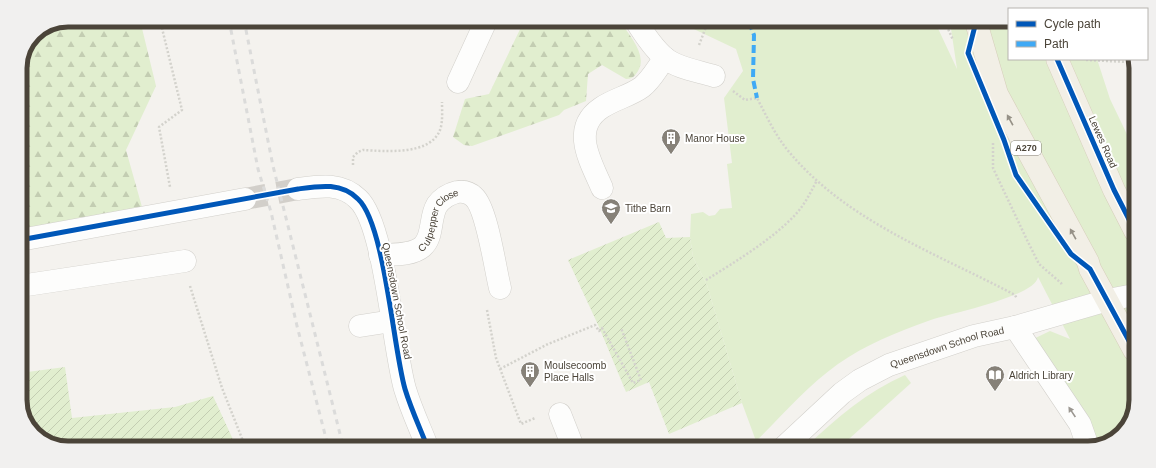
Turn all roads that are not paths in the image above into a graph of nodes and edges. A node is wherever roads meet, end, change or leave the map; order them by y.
1 (483, 27) edge
2 (639, 27) edge
3 (977, 27) edge
4 (665, 58) junction
5 (1057, 60) edge
6 (714, 76) road end
7 (458, 82) road end
8 (602, 188) dead end
9 (298, 189) tunnel mouth
10 (245, 199) tunnel mouth
11 (1129, 219) edge
12 (27, 239) edge
13 (380, 255) junction
14 (185, 261) road end
15 (27, 285) edge
16 (500, 288) road end
17 (1129, 296) edge
18 (1108, 300) junction
19 (392, 320) junction
20 (360, 326) dead end
21 (1015, 327) junction
22 (1129, 340) edge
23 (560, 414) road end
24 (425, 441) edge
25 (571, 441) edge
26 (790, 441) edge
27 (1086, 441) edge

1 - 7 street
2 - 4 street
18 -> 3 main road, A270
4 - 6 street
4 - 8 street
5 - 11 main road, Lewes Road
9 - 13 street, Queensdown School Road
10 - 12 street
13 - 16 street, Culpepper Close
13 - 19 street, Queensdown School Road
14 - 15 street
17 - 18 street, Queensdown School Road
18 - 21 street, Queensdown School Road
18 - 22 main road, A270
19 - 20 street, Queensdown School Road
19 - 24 street, Queensdown School Road
21 - 26 street, Queensdown School Road
27 -> 21 street
23 - 25 street

